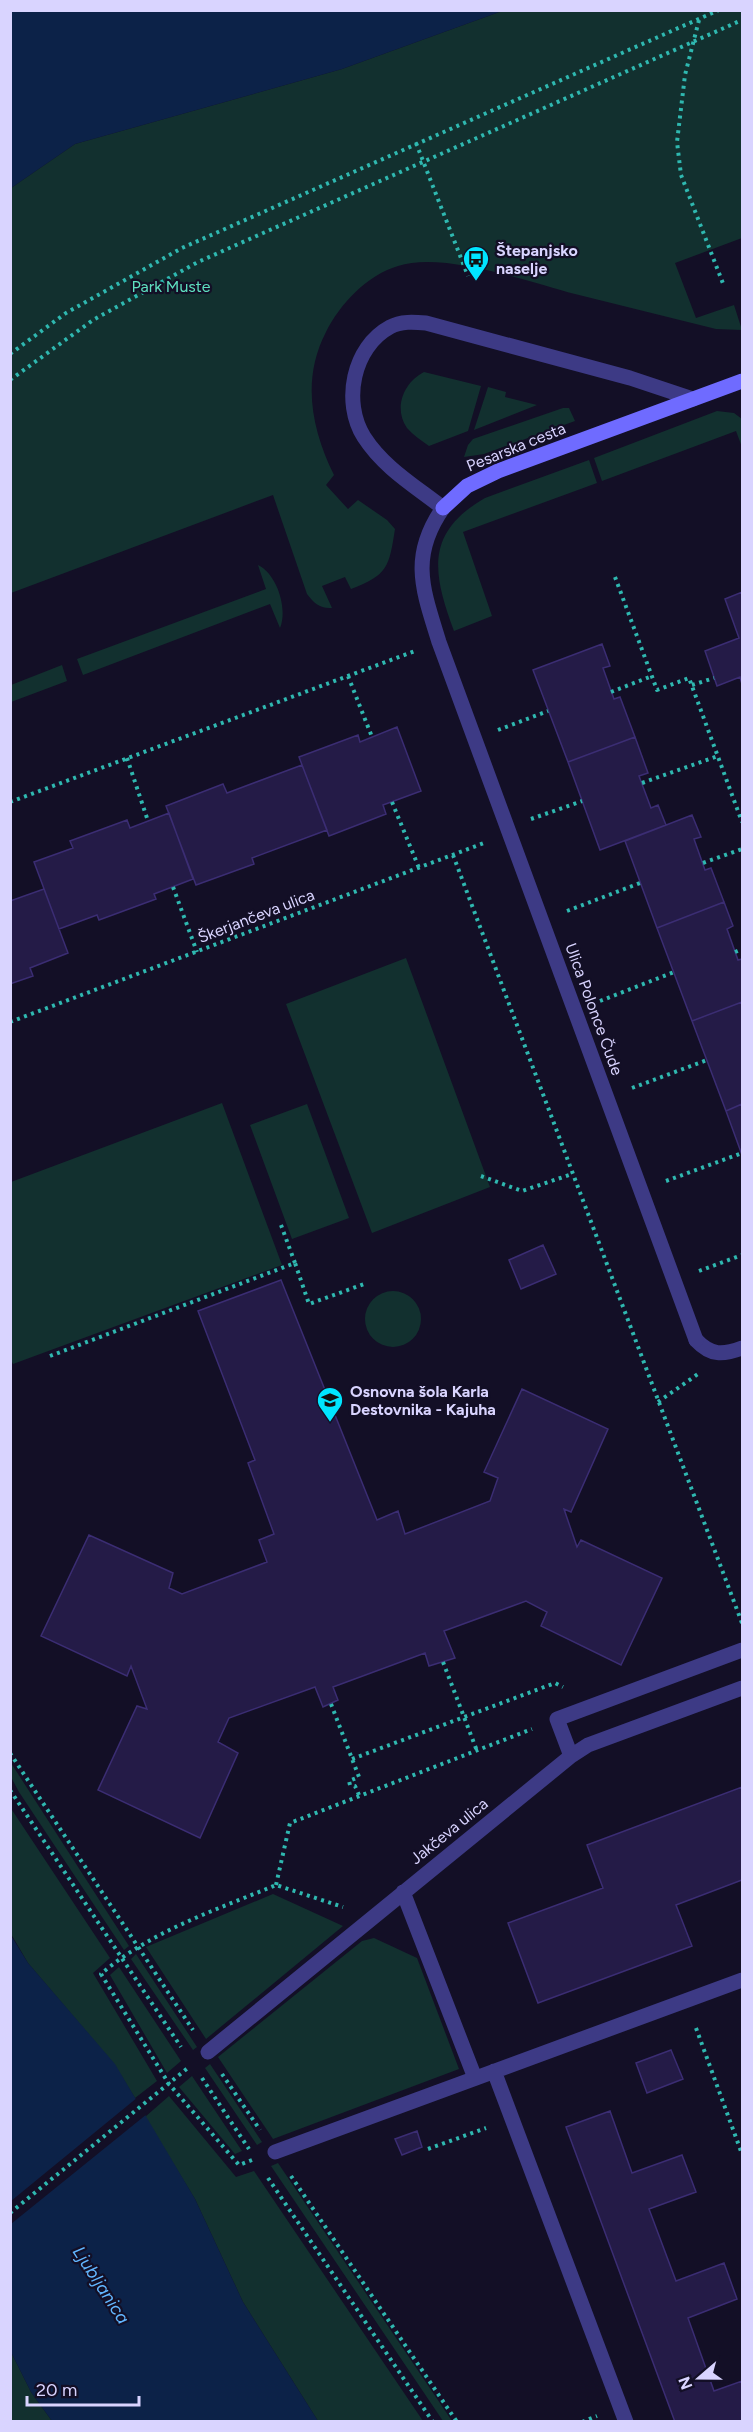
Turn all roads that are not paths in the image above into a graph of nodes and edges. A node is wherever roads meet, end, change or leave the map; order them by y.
1 (742, 381) edge
2 (693, 399) junction
3 (443, 508) junction
4 (438, 642) joint
5 (735, 1351) edge
6 (742, 1650) edge
7 (742, 1688) edge
8 (571, 1756) junction
9 (403, 1892) junction
10 (742, 1980) edge
11 (208, 2052) road end
12 (494, 2071) junction
13 (475, 2078) junction
14 (275, 2152) road end
15 (626, 2421) edge

1 - 2 street, Pesarska cesta
2 - 3 street, Pesarska cesta
2 - 3 street
3 - 4 street, Pesarska cesta
4 - 5 street, Ulica Polonce Čude
6 - 8 street
7 - 8 street, Jakčeva ulica
8 - 9 street, Jakčeva ulica
9 - 11 street, Jakčeva ulica
9 - 13 street
10 - 12 street
12 - 13 street
12 - 15 street
13 - 14 street

